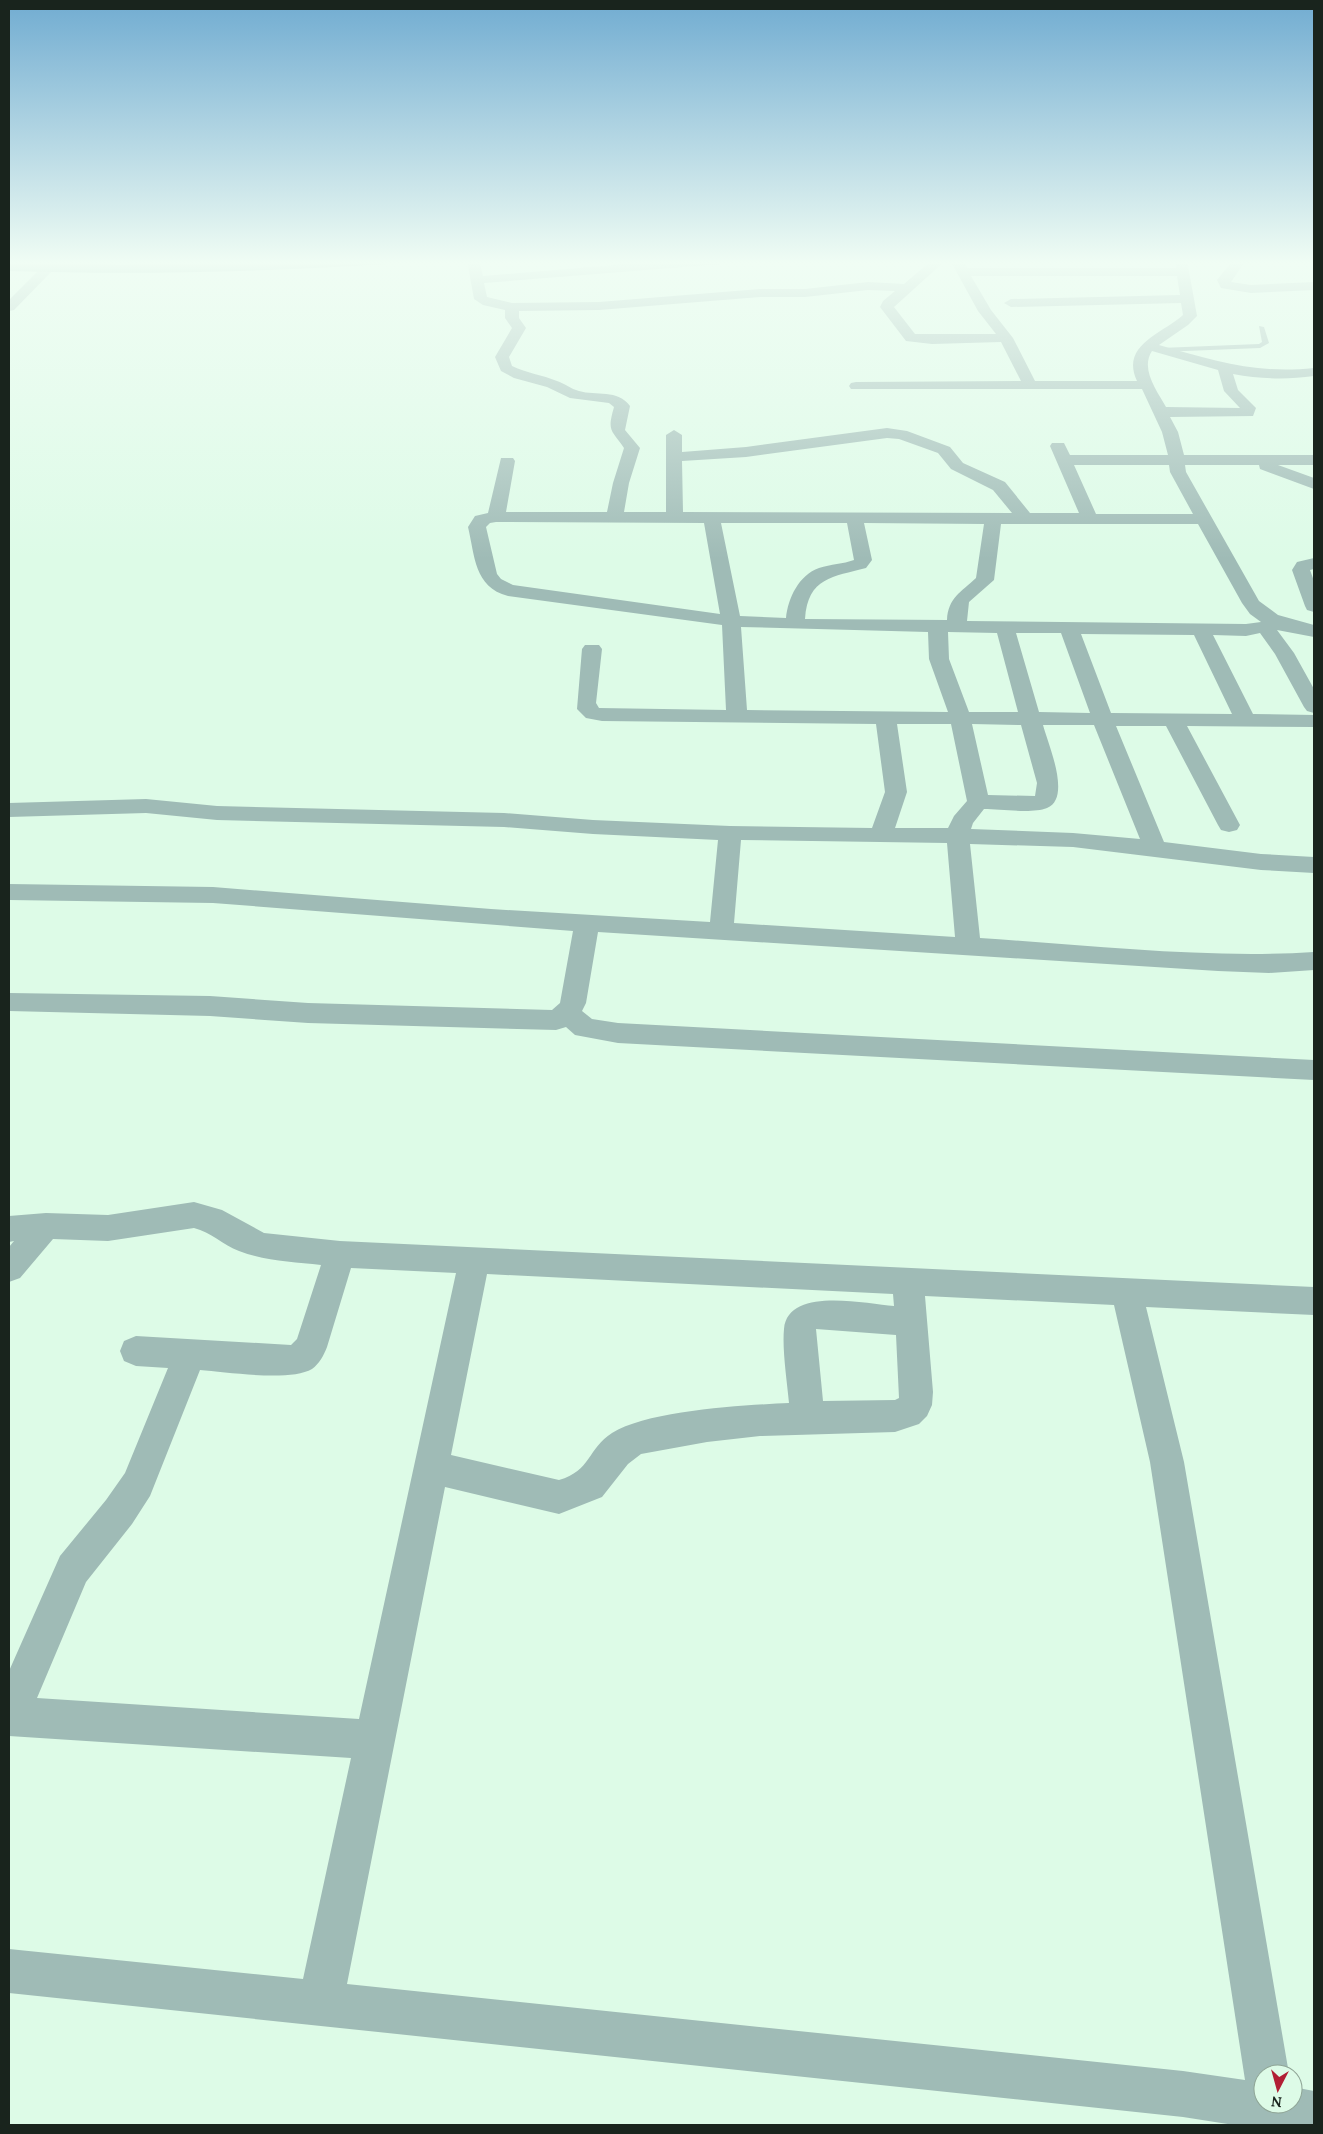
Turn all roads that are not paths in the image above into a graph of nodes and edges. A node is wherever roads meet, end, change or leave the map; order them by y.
1 (503, 360) edge
2 (1017, 360) edge
3 (1142, 360) edge
4 (1197, 360) edge
5 (1224, 367) junction
6 (1314, 372) edge
7 (1030, 385) junction
8 (1145, 385) junction
9 (856, 386) dead end
10 (1160, 412) junction
11 (674, 435) dead end
12 (1056, 442) dead end
13 (674, 457) junction
14 (1064, 460) junction
15 (1176, 460) junction
16 (1258, 460) junction
17 (1314, 460) edge
18 (506, 461) dead end
19 (1314, 484) edge
20 (496, 516) junction
21 (614, 519) junction
22 (675, 519) junction
23 (712, 519) junction
24 (855, 519) junction
25 (993, 519) junction
26 (1026, 519) junction
27 (1090, 519) junction
28 (1204, 519) junction
29 (1314, 564) edge
30 (1314, 606) edge
31 (731, 621) junction
32 (795, 624) junction
33 (1273, 625) junction
34 (948, 626) junction
35 (1005, 627) junction
36 (1069, 628) junction
37 (1201, 630) junction
38 (1314, 631) edge
39 (592, 649) dead end
40 (1314, 707) edge
41 (737, 715) junction
42 (885, 716) junction
43 (960, 717) junction
44 (1029, 718) junction
45 (1102, 718) junction
46 (1173, 719) junction
47 (1245, 720) junction
48 (1314, 720) edge
49 (978, 802) junction
50 (9, 810) edge
51 (1229, 825) dead end
52 (730, 832) junction
53 (882, 835) junction
54 (958, 836) junction
55 (1155, 848) junction
56 (1314, 865) edge
57 (9, 892) edge
58 (587, 924) junction
59 (721, 932) junction
60 (968, 947) junction
61 (1314, 961) edge
62 (9, 1002) edge
63 (568, 1013) junction
64 (1314, 1070) edge
65 (46, 1226) junction
66 (9, 1229) edge
67 (340, 1254) junction
68 (474, 1261) junction
69 (9, 1269) edge
70 (908, 1282) junction
71 (1127, 1292) junction
72 (1314, 1301) edge
73 (911, 1322) junction
74 (136, 1351) dead end
75 (190, 1354) junction
76 (807, 1417) junction
77 (431, 1467) junction
78 (9, 1716) edge
79 (376, 1740) junction
80 (9, 1971) edge
81 (320, 2005) junction
82 (1275, 2064) edge
83 (1253, 2098) edge

1 - 21 street
2 - 7 street
3 - 8 street
4 - 5 street
5 - 6 street
5 - 10 street
7 - 8 street
7 - 9 street
8 - 10 street
10 - 15 street
11 - 13 street
12 - 14 street
13 - 22 street
13 - 26 street
14 - 15 street
14 - 27 street
15 - 16 street
15 - 28 street
16 - 17 street
16 - 19 street
18 - 20 street
20 - 21 street
20 - 31 street
21 - 22 street
22 - 23 street
23 - 24 street
23 - 31 street
24 - 25 street
24 - 32 street
25 - 26 street
25 - 34 street
26 - 27 street
27 - 28 street
28 - 33 street
29 - 30 street
31 - 32 street
31 - 41 street
32 - 34 street
33 - 37 street
33 - 38 street
33 - 40 street
34 - 35 street
34 - 43 street
35 - 36 street
35 - 44 street
36 - 37 street
36 - 45 street
37 - 47 street
39 - 41 street
41 - 42 street
42 - 43 street
42 - 53 street
43 - 44 street
43 - 49 street
44 - 45 street
44 - 49 street
45 - 46 street
45 - 55 street
46 - 47 street
46 - 51 street
47 - 48 street
49 - 54 street
50 - 52 street
52 - 53 street
52 - 59 street
53 - 54 street
54 - 55 street
54 - 60 street
55 - 56 street
57 - 58 street
58 - 59 street
58 - 63 street
59 - 60 street
60 - 61 street
62 - 63 street
63 - 64 street
65 - 66 street
65 - 67 street
65 - 69 street
67 - 68 street
67 - 75 street
68 - 70 street
68 - 77 street
70 - 71 street
70 - 73 street
71 - 72 street
71 - 82 street
73 - 76 street
73 - 76 street
74 - 75 street
75 - 78 street
76 - 77 street
77 - 79 street
78 - 79 street
79 - 81 street
80 - 81 street
81 - 83 street

